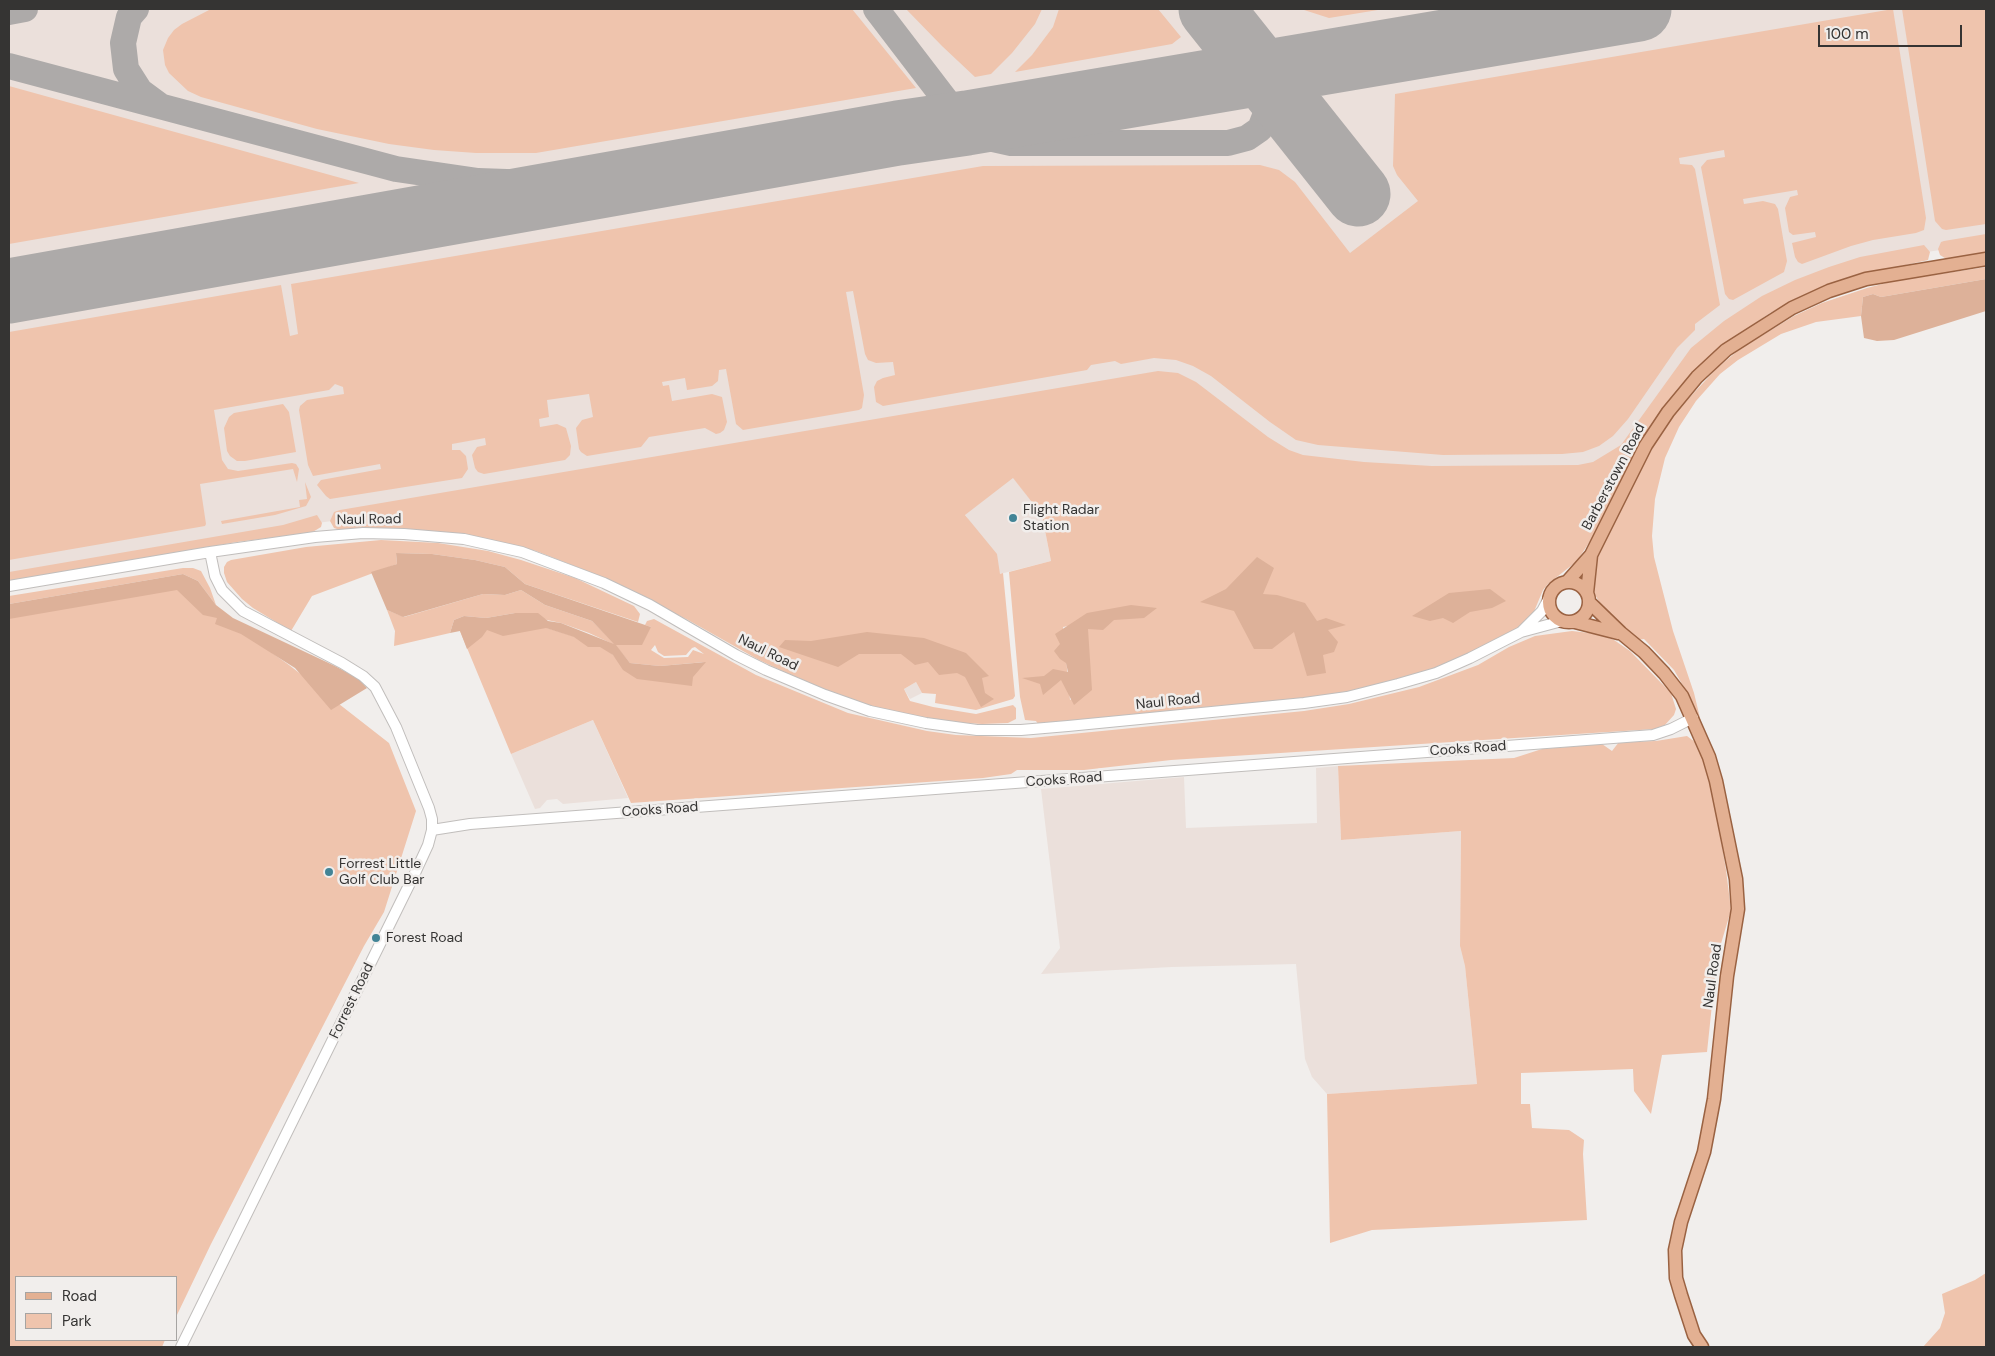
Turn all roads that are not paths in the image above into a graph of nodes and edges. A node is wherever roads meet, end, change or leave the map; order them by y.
1 (1986, 259) edge
2 (210, 552) junction
3 (1591, 555) junction
4 (1567, 582) junction
5 (9, 586) edge
6 (1551, 594) junction
7 (1589, 598) junction
8 (1569, 622) junction
9 (1521, 632) junction
10 (1621, 633) junction
11 (1693, 718) junction
12 (432, 830) junction
13 (181, 1347) edge
14 (1702, 1347) edge

1 - 3 main road, Barberstown Road
2 - 5 street, Naul Road
2 - 9 street, Naul Road
2 - 12 street, Forrest Road
3 - 4 main road
3 - 7 main road, Barberstown Road
4 - 6 main road
4 - 7 main road
6 - 8 main road
6 - 9 street, Naul Road
7 - 8 main road
7 - 10 main road, Naul Road
8 - 9 street, Naul Road
8 - 10 main road, Naul Road
10 - 11 main road, Naul Road
11 - 12 street, Cooks Road
11 - 14 main road, Naul Road
12 - 13 street, Forrest Road

